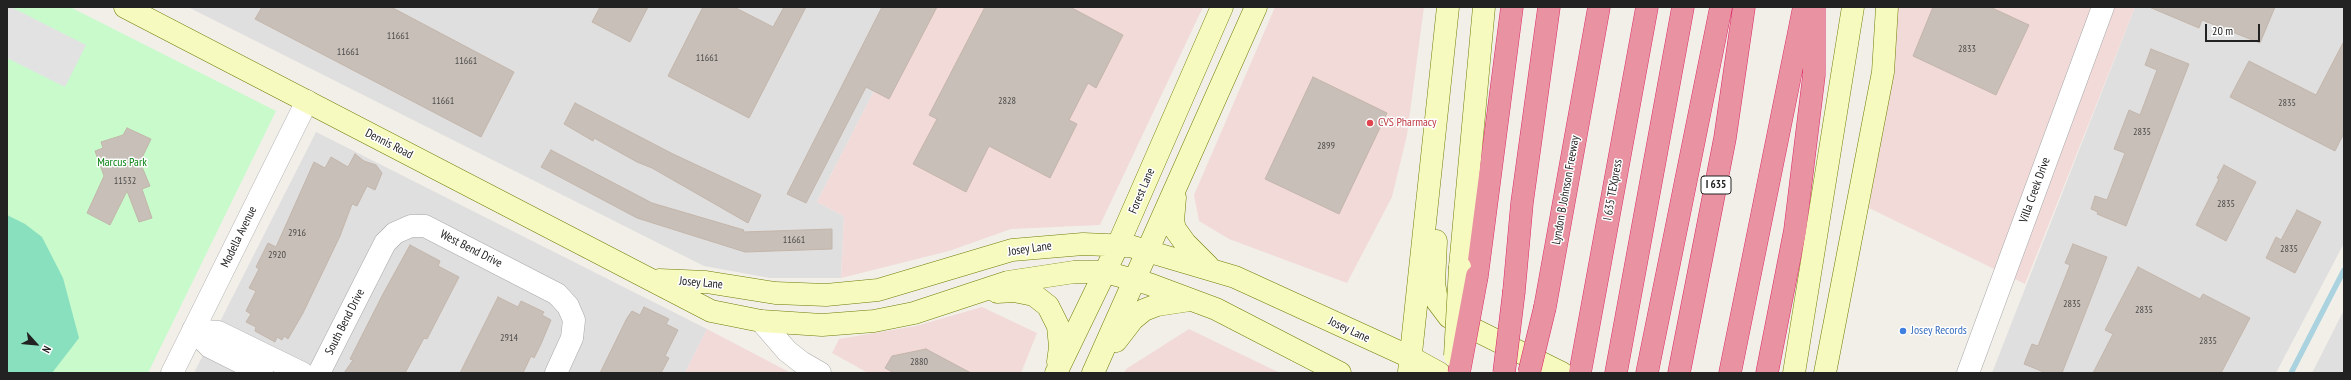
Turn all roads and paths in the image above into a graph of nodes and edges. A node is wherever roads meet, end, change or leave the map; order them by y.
1 (125, 7) edge
2 (1222, 7) edge
3 (1256, 7) edge
4 (1448, 7) edge
5 (1484, 7) edge
6 (1512, 7) edge
7 (1549, 7) edge
8 (1599, 7) edge
9 (1647, 7) edge
10 (1683, 7) edge
11 (1721, 7) edge
12 (1744, 7) edge
13 (1804, 7) edge
14 (1814, 7) edge
15 (1853, 7) edge
16 (1887, 7) edge
17 (2104, 7) edge
18 (307, 101) junction
19 (1175, 188) junction
20 (1427, 201) junction
21 (1118, 245) junction
22 (1147, 250) junction
23 (1212, 269) junction
24 (1469, 271) junction
25 (370, 272) joint
26 (1105, 272) junction
27 (1134, 279) junction
28 (653, 280) junction
29 (858, 292) junction
30 (974, 293) junction
31 (1194, 300) junction
32 (761, 321) junction
33 (862, 322) junction
34 (193, 330) junction
35 (1409, 365) edge
36 (1680, 368) edge
37 (1056, 372) edge
38 (172, 373) edge
39 (262, 373) edge
40 (302, 373) edge
41 (318, 373) edge
42 (556, 373) edge
43 (820, 373) edge
44 (1094, 373) edge
45 (1340, 373) edge
46 (1439, 373) edge
47 (1454, 373) edge
48 (1459, 373) edge
49 (1504, 373) edge
50 (1529, 373) edge
51 (1562, 373) edge
52 (1580, 373) edge
53 (1616, 373) edge
54 (1648, 373) edge
55 (1730, 373) edge
56 (1767, 373) edge
57 (1794, 373) edge
58 (1825, 373) edge
59 (1968, 373) edge

1 - 18 main road, Dennis Road
2 - 21 main road, Forest Lane
3 - 19 main road
4 - 20 main road
5 - 24 main road
6 - 24 highway
7 - 49 highway, bridge
8 - 50 highway, Lyndon B Johnson Freeway, bridge
9 - 52 highway, I 635 TEXpress
10 - 53 highway
11 - 54 highway
12 - 36 highway, I 635
13 - 55 highway
14 - 56 highway
15 - 57 main road
16 - 58 main road
17 - 59 street, Villa Creek Drive
18 - 28 main road, Dennis Road
18 - 34 street, Modella Avenue
19 - 22 main road
19 - 23 main road
20 - 35 main road
20 - 51 main road
21 - 22 main road, Josey Lane
21 - 26 main road, Forest Lane
21 - 29 main road, Josey Lane
22 - 23 main road, Josey Lane
22 - 27 main road
23 - 35 main road, Josey Lane
24 - 47 main road, bridge
24 - 48 highway, bridge
25 - 41 street, South Bend Drive
25 - 42 street, West Bend Drive
26 - 27 main road, Josey Lane
26 - 30 main road, Josey Lane
26 - 37 main road, Forest Lane
27 - 31 main road, Josey Lane
27 - 44 main road
28 - 29 main road, Josey Lane
28 - 32 main road, Josey Lane
29 - 33 main road
30 - 33 main road, Josey Lane
30 - 37 main road
31 - 44 main road
31 - 45 main road, Josey Lane
32 - 33 main road, Josey Lane
32 - 43 street
34 - 38 street, Modella Avenue
34 - 39 street
34 - 40 street
35 - 46 main road, Josey Lane

